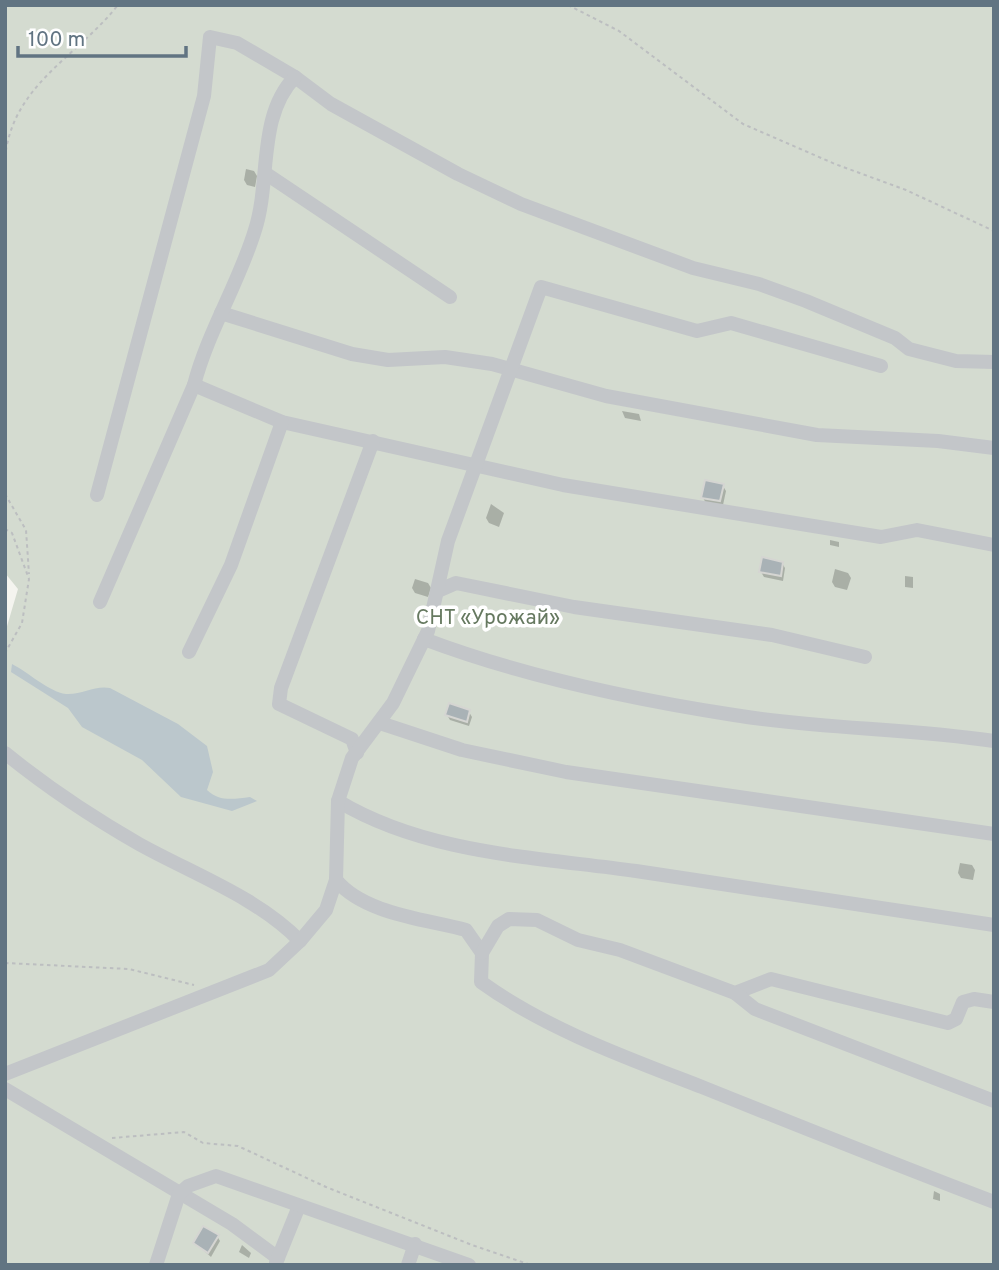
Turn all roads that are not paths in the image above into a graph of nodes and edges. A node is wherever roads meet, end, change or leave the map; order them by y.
1 (295, 77) junction
2 (265, 173) junction
3 (450, 297) dead end
4 (221, 313) junction
5 (994, 362) edge
6 (881, 366) dead end
7 (509, 370) junction
8 (194, 385) junction
9 (282, 422) junction
10 (373, 441) junction
11 (994, 448) edge
12 (477, 463) junction
13 (97, 495) dead end
14 (994, 545) edge
15 (440, 590) junction
16 (100, 602) dead end
17 (424, 639) junction
18 (189, 652) dead end
19 (865, 657) dead end
20 (380, 723) junction
21 (994, 741) edge
22 (357, 752) junction
23 (5, 753) edge
24 (338, 801) junction
25 (994, 834) edge
26 (336, 880) junction
27 (994, 925) edge
28 (300, 941) junction
29 (482, 953) junction
30 (735, 993) junction
31 (994, 1002) edge
32 (5, 1074) edge
33 (5, 1089) edge
34 (994, 1101) edge
35 (178, 1194) junction
36 (994, 1202) edge
37 (299, 1206) junction
38 (415, 1244) junction
39 (277, 1261) edge
40 (156, 1265) edge
41 (408, 1265) edge
42 (469, 1265) edge

1 - 2 street
1 - 5 street
1 - 13 street
2 - 3 street
2 - 4 street
4 - 7 street
4 - 8 street
6 - 7 street
7 - 11 street
7 - 12 street
8 - 9 street
8 - 16 street
9 - 10 street
9 - 18 street
10 - 12 street
10 - 22 street
12 - 14 street
12 - 15 street
15 - 17 street
15 - 19 street
17 - 20 street
17 - 21 street
20 - 22 street
20 - 25 street
22 - 24 street
23 - 28 street
24 - 26 street
24 - 27 street
26 - 28 street
26 - 29 street
28 - 32 street
29 - 30 street
29 - 36 street
30 - 31 street
30 - 34 street
33 - 35 street
35 - 37 street
35 - 39 street
35 - 40 street
37 - 38 street
37 - 39 street
38 - 41 street
38 - 42 street

